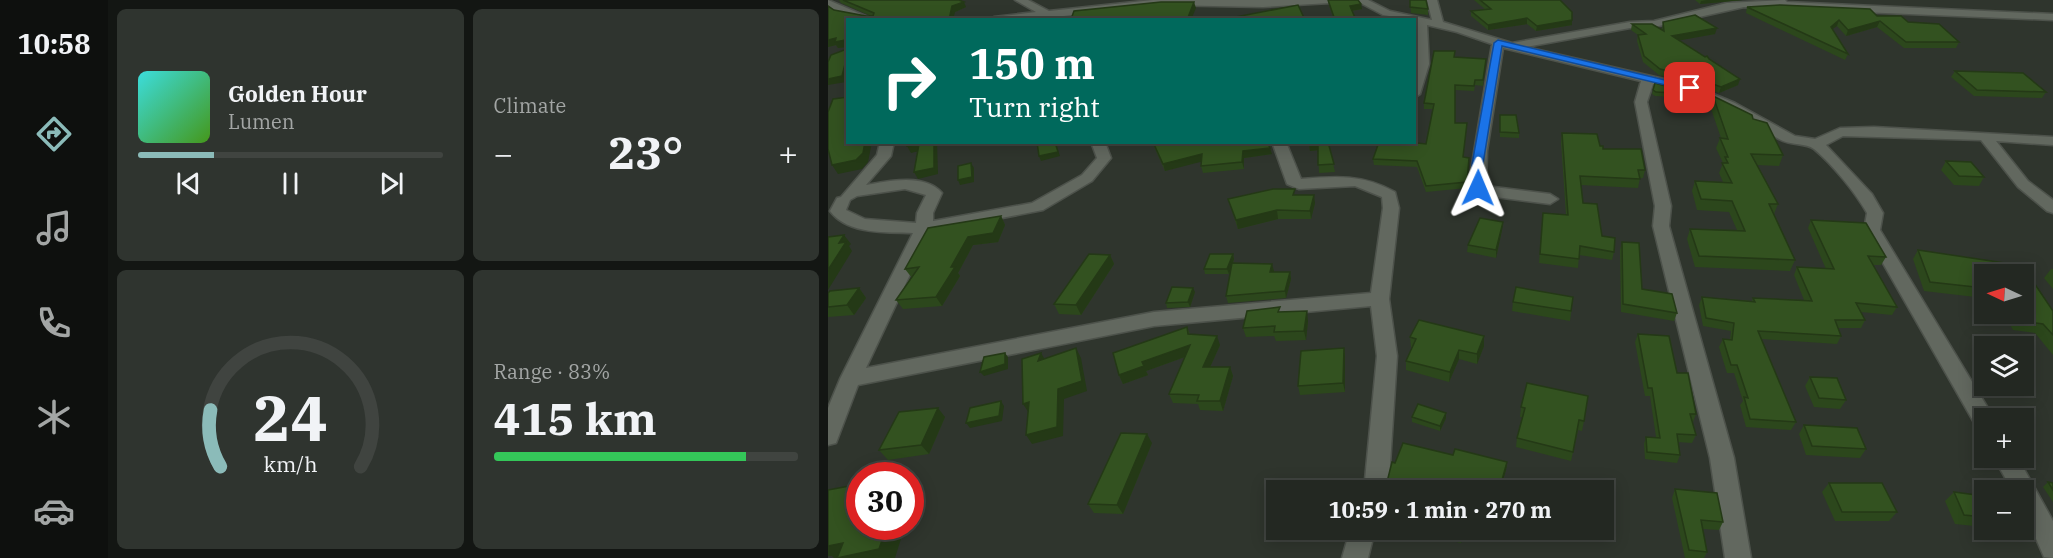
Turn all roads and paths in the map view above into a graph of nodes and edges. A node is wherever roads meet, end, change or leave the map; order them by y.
1 (1020, 0) edge
2 (1330, 0) edge
3 (1359, 0) edge
4 (1432, 0) edge
5 (1161, 1) edge
6 (828, 2) edge
7 (1782, 3) edge
8 (1045, 13) junction
9 (1060, 15) edge
10 (2053, 16) edge
11 (864, 18) edge
12 (1009, 18) edge
13 (1411, 18) edge
14 (1416, 19) edge
15 (1421, 20) junction
16 (1438, 24) junction
17 (1504, 45) junction
18 (1419, 51) edge
19 (1648, 78) junction
20 (1416, 87) edge
21 (1985, 136) junction
22 (2053, 141) edge
23 (887, 144) edge
24 (1099, 144) edge
25 (1279, 144) edge
26 (1817, 144) junction
27 (841, 199) edge
28 (1550, 199) dead end
29 (2053, 208) edge
30 (924, 228) junction
31 (1380, 299) junction
32 (850, 379) junction
33 (1977, 408) edge
34 (828, 436) edge
35 (2012, 468) edge
36 (1377, 480) edge
37 (1360, 540) edge
38 (2053, 548) edge
39 (1355, 558) edge
40 (1738, 558) edge

1 - 8 street
2 - 5 street
3 - 13 street
4 - 16 street
5 - 9 street
6 - 11 street
7 - 10 street
7 - 17 street
8 - 9 street
8 - 12 street
14 - 15 street
15 - 16 street
15 - 18 street
16 - 17 street
17 - 19 street
17 - 28 street
18 - 20 street
19 - 26 street
19 - 40 street
21 - 22 street
21 - 26 street
21 - 29 street
23 - 27 street
24 - 30 street
25 - 31 street
26 - 33 street
27 - 30 street
27 - 30 street
30 - 32 street
31 - 32 street
31 - 36 street
32 - 34 street
35 - 38 street
37 - 39 street

